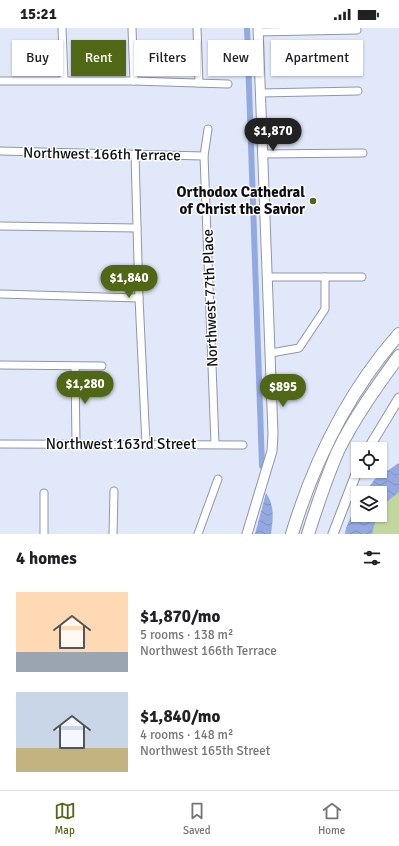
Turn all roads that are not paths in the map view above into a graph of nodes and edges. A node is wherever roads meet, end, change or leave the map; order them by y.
1 (62, 28) edge
2 (132, 28) edge
3 (197, 28) edge
4 (258, 30) edge
5 (357, 30) dead end
6 (64, 80) junction
7 (0, 81) edge
8 (134, 81) junction
9 (199, 84) junction
10 (228, 84) dead end
11 (358, 92) dead end
12 (260, 93) junction
13 (208, 129) dead end
14 (0, 151) edge
15 (363, 153) dead end
16 (135, 154) junction
17 (262, 154) junction
18 (204, 156) junction
19 (0, 226) edge
20 (137, 228) junction
21 (268, 277) junction
22 (325, 277) junction
23 (362, 277) dead end
24 (0, 294) edge
25 (139, 298) junction
26 (399, 334) edge
27 (271, 353) junction
28 (399, 356) edge
29 (0, 365) edge
30 (102, 366) dead end
31 (75, 367) junction
32 (399, 398) edge
33 (372, 442) edge
34 (0, 444) edge
35 (76, 444) junction
36 (146, 444) junction
37 (215, 444) junction
38 (243, 445) dead end
39 (355, 478) edge
40 (218, 479) dead end
41 (114, 491) dead end
42 (44, 493) dead end
43 (44, 534) edge
44 (113, 534) edge
45 (198, 534) edge
46 (247, 534) edge
47 (292, 534) edge
48 (308, 534) edge
49 (333, 534) edge

1 - 6 street
2 - 8 street
3 - 9 street
4 - 5 street
4 - 12 street
6 - 7 street
6 - 8 street
8 - 9 street
9 - 10 street
11 - 12 street
12 - 17 street
13 - 18 street, Northwest 77th Place
14 - 16 street, Northwest 166th Terrace
15 - 17 street
16 - 18 street, Northwest 166th Terrace
16 - 20 street
17 - 21 street
18 - 37 street, Northwest 77th Place
19 - 20 street
20 - 25 street
21 - 22 street
21 - 27 street
22 - 23 street
22 - 27 street
24 - 25 street
25 - 36 street
26 - 47 highway
27 - 46 street
28 - 48 highway
29 - 31 street
30 - 31 street
31 - 35 street
32 - 33 street
34 - 35 street, Northwest 163rd Street
35 - 36 street, Northwest 163rd Street
36 - 37 street, Northwest 163rd Street
37 - 38 street, Northwest 163rd Street
39 - 49 street
40 - 45 street
41 - 44 street
42 - 43 street

